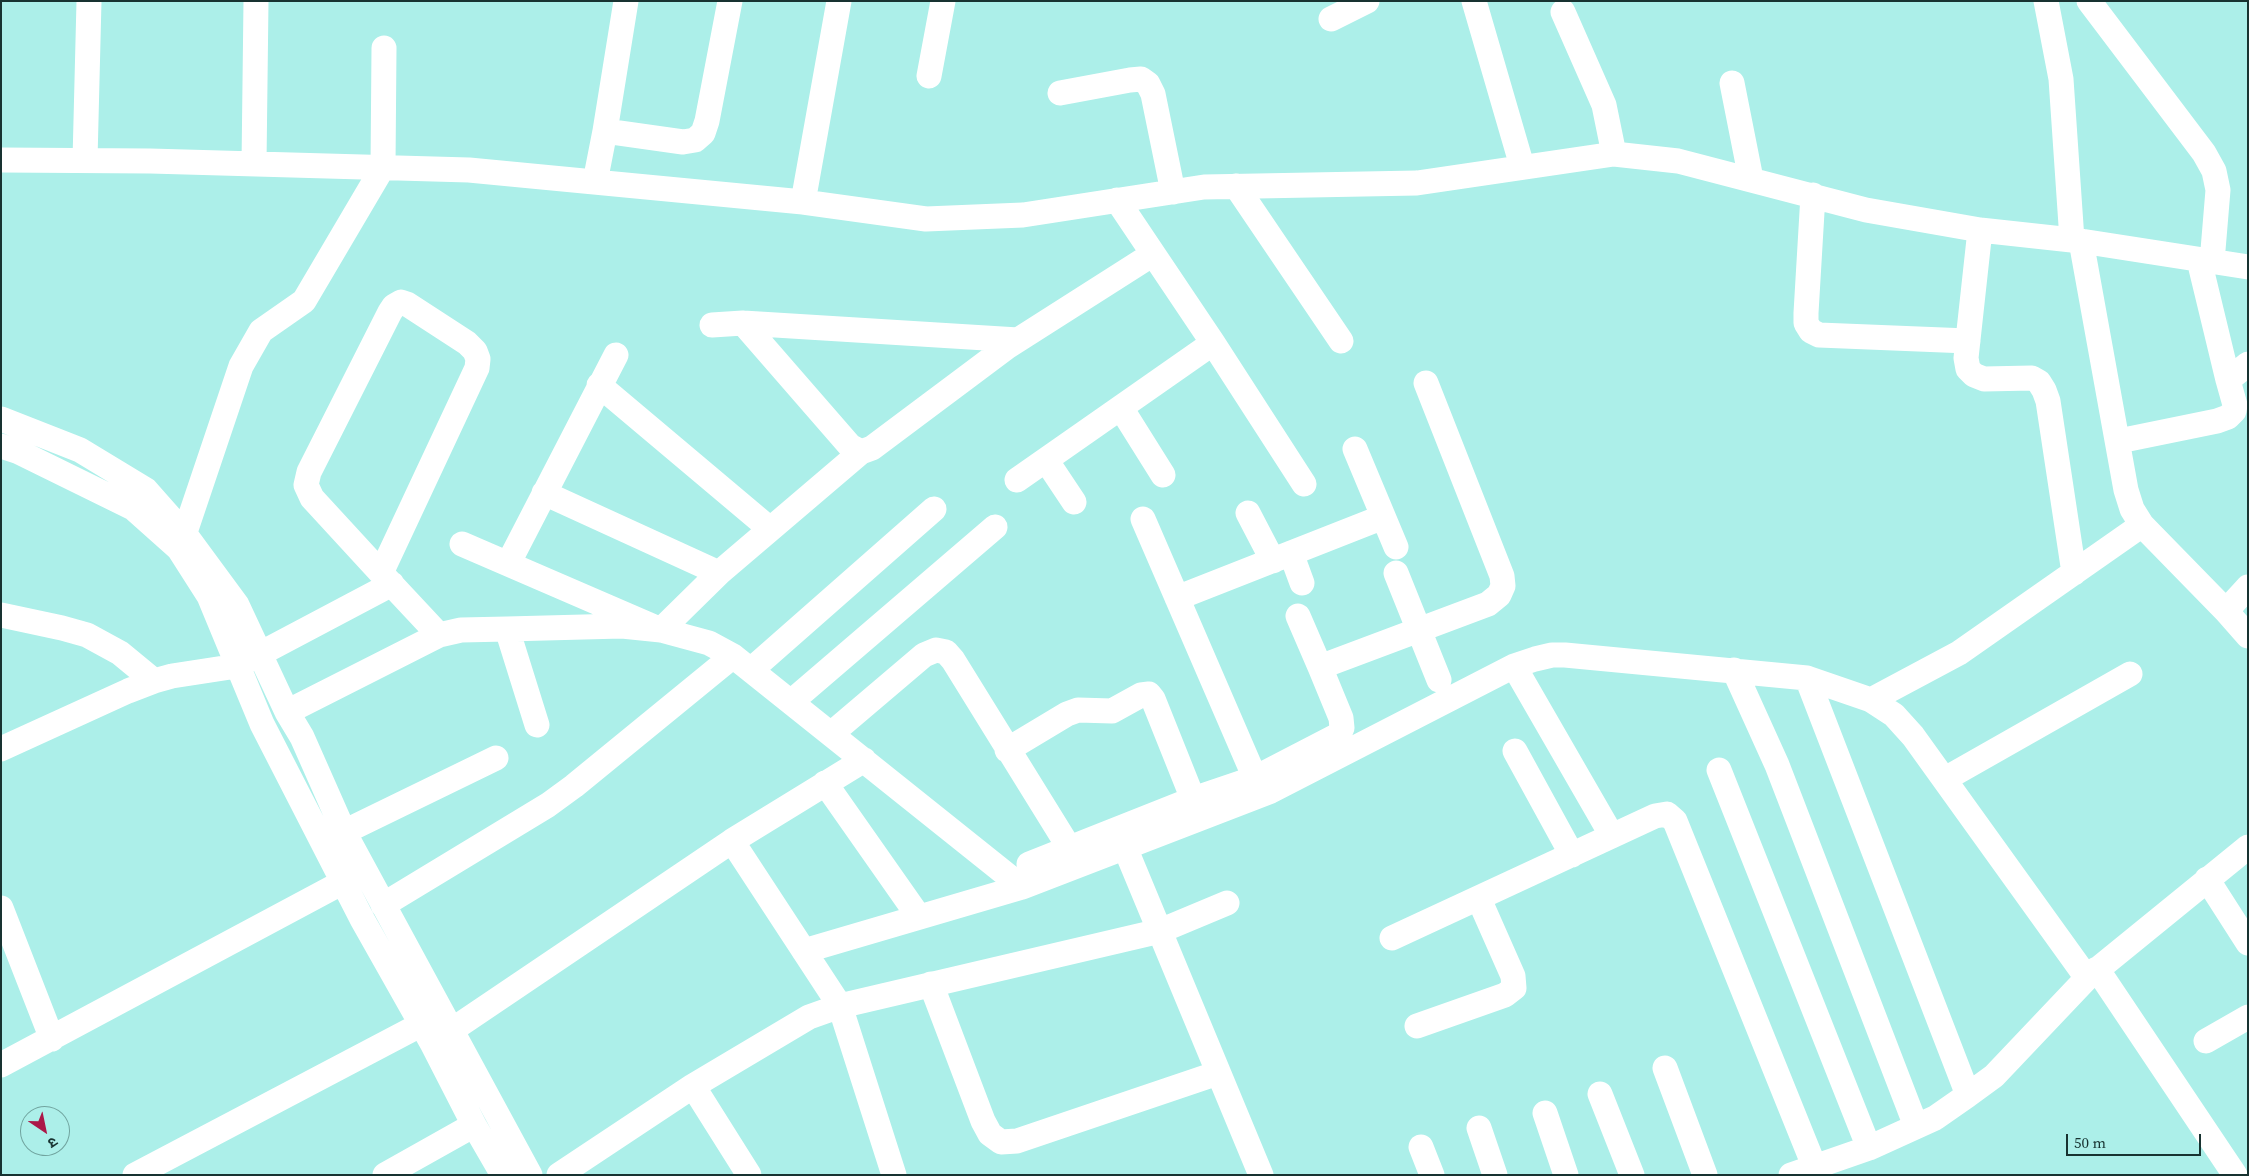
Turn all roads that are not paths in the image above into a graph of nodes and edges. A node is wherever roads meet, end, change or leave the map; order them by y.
1 (89, 1) edge
2 (256, 1) edge
3 (626, 1) edge
4 (730, 1) edge
5 (838, 1) edge
6 (943, 1) edge
7 (1367, 1) edge
8 (1474, 1) edge
9 (2046, 1) edge
10 (2090, 1) edge
11 (1563, 12) dead end
12 (1331, 19) dead end
13 (384, 48) dead end
14 (929, 76) dead end
15 (1732, 83) dead end
16 (1060, 93) dead end
17 (605, 131) junction
18 (1614, 154) junction
19 (1, 160) edge
20 (85, 160) junction
21 (254, 164) junction
22 (1522, 166) junction
23 (383, 167) junction
24 (1751, 179) junction
25 (595, 182) junction
26 (1236, 186) junction
27 (1173, 192) junction
28 (1813, 195) junction
29 (1117, 200) junction
30 (803, 202) junction
31 (1980, 230) junction
32 (2077, 240) junction
33 (1153, 254) junction
34 (2205, 261) junction
35 (2248, 267) edge
36 (743, 323) junction
37 (712, 325) dead end
38 (1018, 340) junction
39 (1341, 341) dead end
40 (1968, 341) junction
41 (1213, 343) junction
42 (616, 355) dead end
43 (2248, 364) edge
44 (2228, 380) junction
45 (1426, 383) dead end
46 (599, 385) junction
47 (1121, 408) junction
48 (10, 422) edge
49 (2119, 441) junction
50 (6, 447) edge
51 (1355, 449) dead end
52 (861, 452) junction
53 (1046, 460) junction
54 (1163, 475) dead end
55 (1017, 480) dead end
56 (1304, 484) dead end
57 (544, 493) junction
58 (1074, 502) dead end
59 (934, 508) dead end
60 (1248, 513) dead end
61 (1383, 517) junction
62 (1143, 519) dead end
63 (2142, 525) junction
64 (994, 526) dead end
65 (770, 529) junction
66 (182, 541) junction
67 (462, 544) dead end
68 (1396, 547) dead end
69 (1282, 557) junction
70 (508, 564) junction
71 (719, 573) junction
72 (1396, 573) dead end
73 (2074, 573) junction
74 (387, 579) junction
75 (1302, 583) dead end
76 (2248, 588) edge
77 (1177, 598) junction
78 (2226, 610) junction
79 (1, 615) edge
80 (1298, 616) dead end
81 (507, 629) junction
82 (661, 630) junction
83 (1419, 630) junction
84 (439, 635) junction
85 (2248, 636) edge
86 (260, 654) junction
87 (742, 663) junction
88 (237, 666) junction
89 (1514, 666) junction
90 (1320, 667) junction
91 (1734, 670) junction
92 (2130, 674) dead end
93 (1807, 678) junction
94 (1439, 680) dead end
95 (154, 682) junction
96 (1871, 700) junction
97 (791, 702) junction
98 (288, 712) junction
99 (537, 725) dead end
100 (831, 734) junction
101 (1, 749) edge
102 (1007, 750) junction
103 (1515, 751) dead end
104 (496, 758) dead end
105 (864, 760) junction
106 (1719, 770) dead end
107 (1255, 778) junction
108 (1945, 779) junction
109 (825, 784) junction
110 (1193, 799) junction
111 (344, 832) junction
112 (1612, 836) junction
113 (1122, 839) junction
114 (732, 841) junction
115 (2248, 847) edge
116 (1070, 849) junction
117 (1572, 855) junction
118 (365, 871) junction
119 (1026, 876) junction
120 (2207, 879) junction
121 (343, 882) junction
122 (1479, 899) junction
123 (1227, 903) dead end
124 (383, 905) junction
125 (1, 908) edge
126 (919, 917) junction
127 (1160, 931) junction
128 (1392, 938) dead end
129 (2248, 943) edge
130 (804, 951) junction
131 (2092, 973) junction
132 (932, 984) junction
133 (840, 1006) junction
134 (2248, 1017) edge
135 (422, 1024) junction
136 (1417, 1026) dead end
137 (452, 1030) junction
138 (52, 1039) junction
139 (2206, 1042) dead end
140 (1, 1065) edge
141 (1665, 1068) dead end
142 (1218, 1073) junction
143 (693, 1086) junction
144 (1600, 1094) dead end
145 (1968, 1095) junction
146 (1545, 1113) dead end
147 (474, 1125) junction
148 (1916, 1126) junction
149 (1479, 1128) dead end
150 (1421, 1147) dead end
151 (1869, 1148) junction
152 (1844, 1166) edge
153 (1815, 1168) junction
154 (2239, 1171) edge
155 (135, 1175) edge
156 (385, 1175) edge
157 (503, 1175) edge
158 (530, 1175) edge
159 (559, 1175) edge
160 (749, 1175) edge
161 (894, 1175) edge
162 (1261, 1175) edge
163 (1432, 1175) edge
164 (1495, 1175) edge
165 (1566, 1175) edge
166 (1632, 1175) edge
167 (1705, 1175) edge
168 (1791, 1175) edge

1 - 20 street
2 - 21 street
3 - 17 street
4 - 17 street
5 - 30 street
6 - 14 street
7 - 12 street
8 - 22 street
9 - 32 street
10 - 34 street
11 - 18 street
13 - 23 street
15 - 24 street
16 - 27 street
17 - 25 street
18 - 22 street
18 - 24 street
19 - 20 street
20 - 21 street
21 - 23 street
22 - 26 street
23 - 25 street
23 - 66 street
24 - 28 street
25 - 30 street
26 - 27 street
26 - 39 street
27 - 29 street
28 - 31 street
28 - 40 street
29 - 30 street
29 - 33 street
31 - 32 street
31 - 40 street
32 - 34 street
32 - 49 street
33 - 38 street
33 - 41 street
34 - 35 street
34 - 44 street
36 - 37 street
36 - 38 street
36 - 52 street
38 - 52 street
40 - 73 street
41 - 47 street
41 - 56 street
42 - 46 street
43 - 44 street
44 - 49 street
45 - 83 street
46 - 57 street
46 - 65 street
47 - 53 street
47 - 54 street
48 - 50 street
48 - 66 street
49 - 63 street
50 - 66 street
51 - 61 street
52 - 65 street
53 - 55 street
53 - 58 street
57 - 70 street
57 - 71 street
59 - 87 street
60 - 69 street
61 - 68 street
61 - 69 street
62 - 77 street
63 - 73 street
63 - 78 street
64 - 97 street
65 - 71 street
66 - 86 street
66 - 88 street
67 - 70 street
69 - 75 street
69 - 77 street
70 - 82 street
71 - 82 street
72 - 83 street
73 - 96 street
74 - 74 street
74 - 84 street
74 - 86 street
76 - 78 street
77 - 107 street
78 - 85 street
79 - 95 street
80 - 90 street
81 - 82 street
81 - 84 street
81 - 99 street
82 - 87 street
83 - 90 street
83 - 94 street
84 - 98 street
86 - 88 street
86 - 98 street
87 - 97 street
87 - 124 street
88 - 95 street
88 - 121 street
89 - 91 street
89 - 112 street
89 - 113 street
90 - 107 street
91 - 93 street
91 - 148 street
92 - 108 street
93 - 96 street
93 - 145 street
95 - 101 street
96 - 108 street
97 - 100 street
98 - 111 street
100 - 102 street
100 - 105 street
102 - 110 street
102 - 116 street
103 - 117 street
104 - 111 street
105 - 109 street
105 - 119 street
106 - 151 street
107 - 110 street
108 - 131 street
109 - 114 street
109 - 126 street
110 - 113 street
111 - 118 street
112 - 117 street
112 - 153 street
113 - 116 street
113 - 119 street
113 - 127 street
114 - 130 street
114 - 137 street
115 - 120 street
116 - 119 street
117 - 122 street
118 - 121 street
118 - 124 street
119 - 126 street
120 - 129 street
120 - 131 street
121 - 135 street
121 - 138 street
122 - 128 street
122 - 136 street
123 - 127 street
124 - 137 street
125 - 138 street
126 - 130 street
127 - 132 street
127 - 142 street
130 - 133 street
131 - 145 street
131 - 154 street
132 - 133 street
132 - 142 street
133 - 143 street
133 - 161 street
134 - 139 street
135 - 147 street
135 - 155 street
137 - 158 street
138 - 140 street
141 - 167 street
142 - 162 street
143 - 159 street
143 - 160 street
144 - 166 street
145 - 148 street
146 - 165 street
147 - 156 street
147 - 157 street
148 - 151 street
149 - 164 street
150 - 163 street
151 - 152 street
152 - 153 street
153 - 168 street

